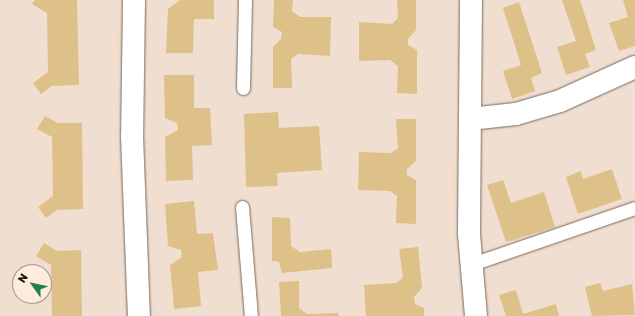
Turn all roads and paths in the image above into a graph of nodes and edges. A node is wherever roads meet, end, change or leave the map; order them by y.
1 (134, 0) edge
2 (245, 0) edge
3 (471, 0) edge
4 (635, 66) edge
5 (243, 88) dead end
6 (470, 119) junction
7 (242, 207) dead end
8 (635, 208) edge
9 (472, 264) junction
10 (139, 316) edge
11 (251, 316) edge
12 (476, 316) edge

1 - 10 street
2 - 5 lane
3 - 6 street
4 - 6 street
6 - 9 street
7 - 11 lane
8 - 9 lane
9 - 12 street

